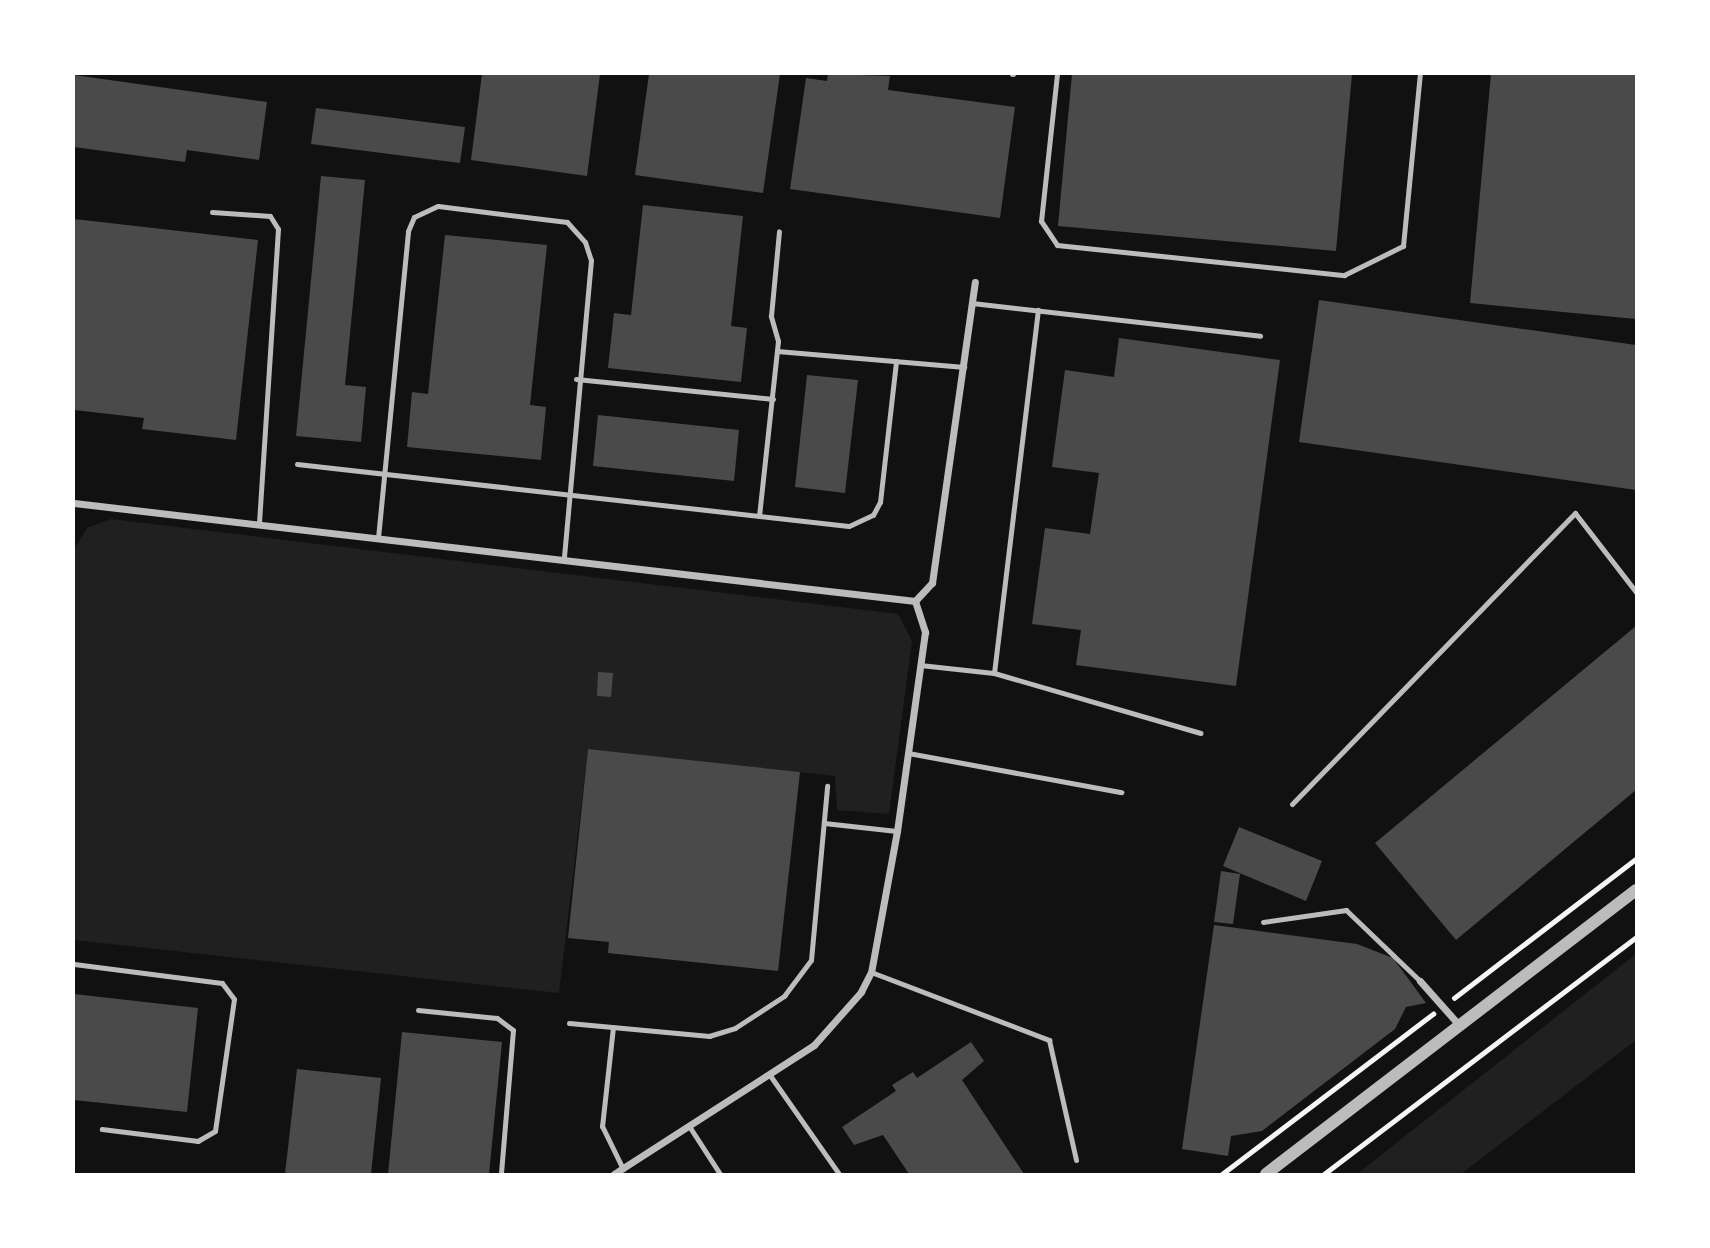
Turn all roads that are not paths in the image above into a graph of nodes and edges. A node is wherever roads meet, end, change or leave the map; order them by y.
1 (1057, 74) edge
2 (1420, 74) edge
3 (212, 212) dead end
4 (779, 231) dead end
5 (975, 282) dead end
6 (972, 303) junction
7 (1038, 310) junction
8 (1260, 336) dead end
9 (777, 351) junction
10 (896, 361) junction
11 (964, 367) junction
12 (576, 379) junction
13 (773, 399) junction
14 (297, 464) dead end
15 (384, 474) junction
16 (571, 494) junction
17 (74, 503) edge
18 (759, 516) junction
19 (259, 524) junction
20 (378, 537) junction
21 (564, 558) junction
22 (1636, 592) edge
23 (915, 601) junction
24 (920, 665) junction
25 (994, 673) junction
26 (1200, 733) dead end
27 (908, 753) junction
28 (827, 786) dead end
29 (1121, 792) dead end
30 (1292, 804) dead end
31 (824, 824) junction
32 (897, 831) junction
33 (1636, 890) edge
34 (1263, 922) dead end
35 (74, 964) edge
36 (871, 972) junction
37 (1420, 981) joint
38 (418, 1010) dead end
39 (569, 1023) dead end
40 (1460, 1026) junction
41 (613, 1027) junction
42 (769, 1074) junction
43 (689, 1126) junction
44 (102, 1129) dead end
45 (1076, 1160) dead end
46 (623, 1169) junction
47 (501, 1174) edge
48 (614, 1174) edge
49 (720, 1174) edge
50 (839, 1174) edge
51 (1266, 1174) edge

1 - 2 lane
3 - 19 lane
4 - 9 lane
5 - 6 street
6 - 7 lane
6 - 11 street
7 - 8 lane
7 - 25 lane
9 - 10 lane
9 - 13 lane
10 - 11 lane
10 - 18 lane
11 - 23 street
12 - 13 lane
12 - 15 lane
12 - 16 lane
13 - 18 lane
14 - 15 lane
15 - 16 lane
15 - 20 lane
16 - 18 lane
16 - 21 lane
17 - 19 street
19 - 20 street
20 - 21 street
21 - 23 street
22 - 30 lane
23 - 24 street
24 - 25 lane
24 - 27 street
25 - 26 lane
27 - 29 lane
27 - 32 street
28 - 31 lane
31 - 32 lane
31 - 41 lane
32 - 36 street
33 - 40 street
34 - 37 lane
35 - 44 lane
36 - 42 street
36 - 45 lane
37 - 40 street
38 - 47 lane
39 - 41 lane
40 - 51 street
41 - 46 lane
42 - 43 street
42 - 50 lane
43 - 46 street
43 - 49 lane
46 - 48 street

